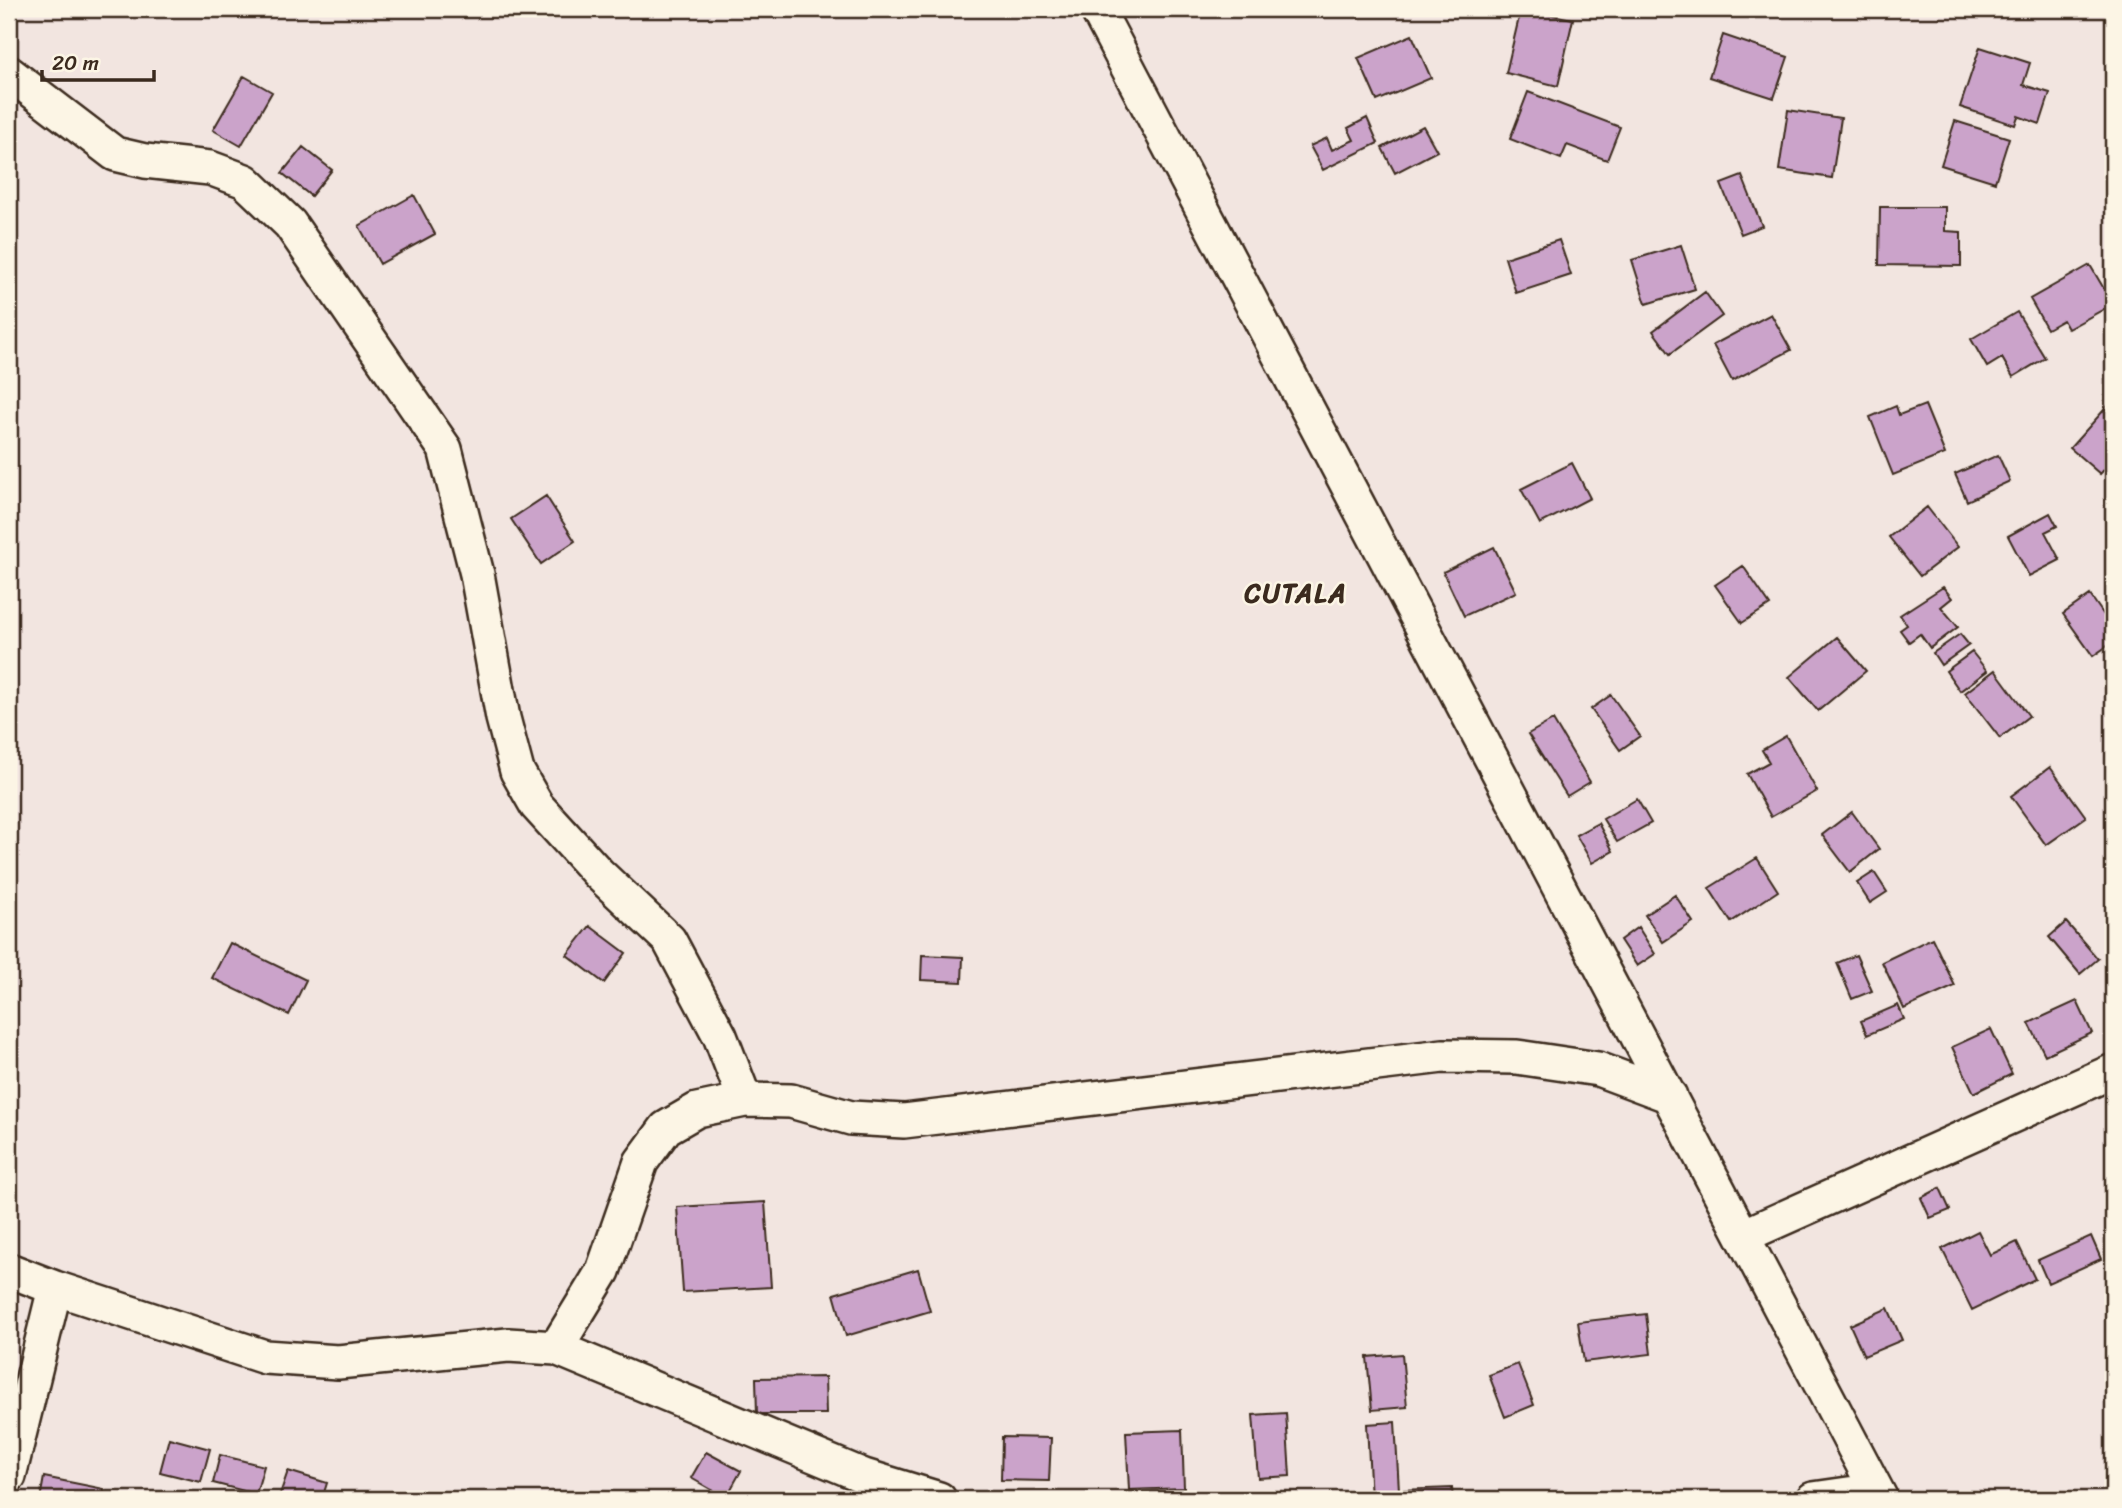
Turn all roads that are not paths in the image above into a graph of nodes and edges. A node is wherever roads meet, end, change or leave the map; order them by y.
1 (1097, 9) edge
2 (9, 73) edge
3 (2113, 1070) edge
4 (1670, 1096) junction
5 (745, 1101) junction
6 (1743, 1236) junction
7 (9, 1270) edge
8 (55, 1288) junction
9 (556, 1348) junction
10 (9, 1476) edge
11 (1879, 1494) edge
12 (939, 1499) edge
13 (1813, 1499) edge

1 - 4 street
2 - 5 street
3 - 6 street
4 - 5 street
4 - 6 street
5 - 9 street
6 - 11 street
7 - 8 street
8 - 9 street
8 - 10 street
9 - 12 street
11 - 13 street

